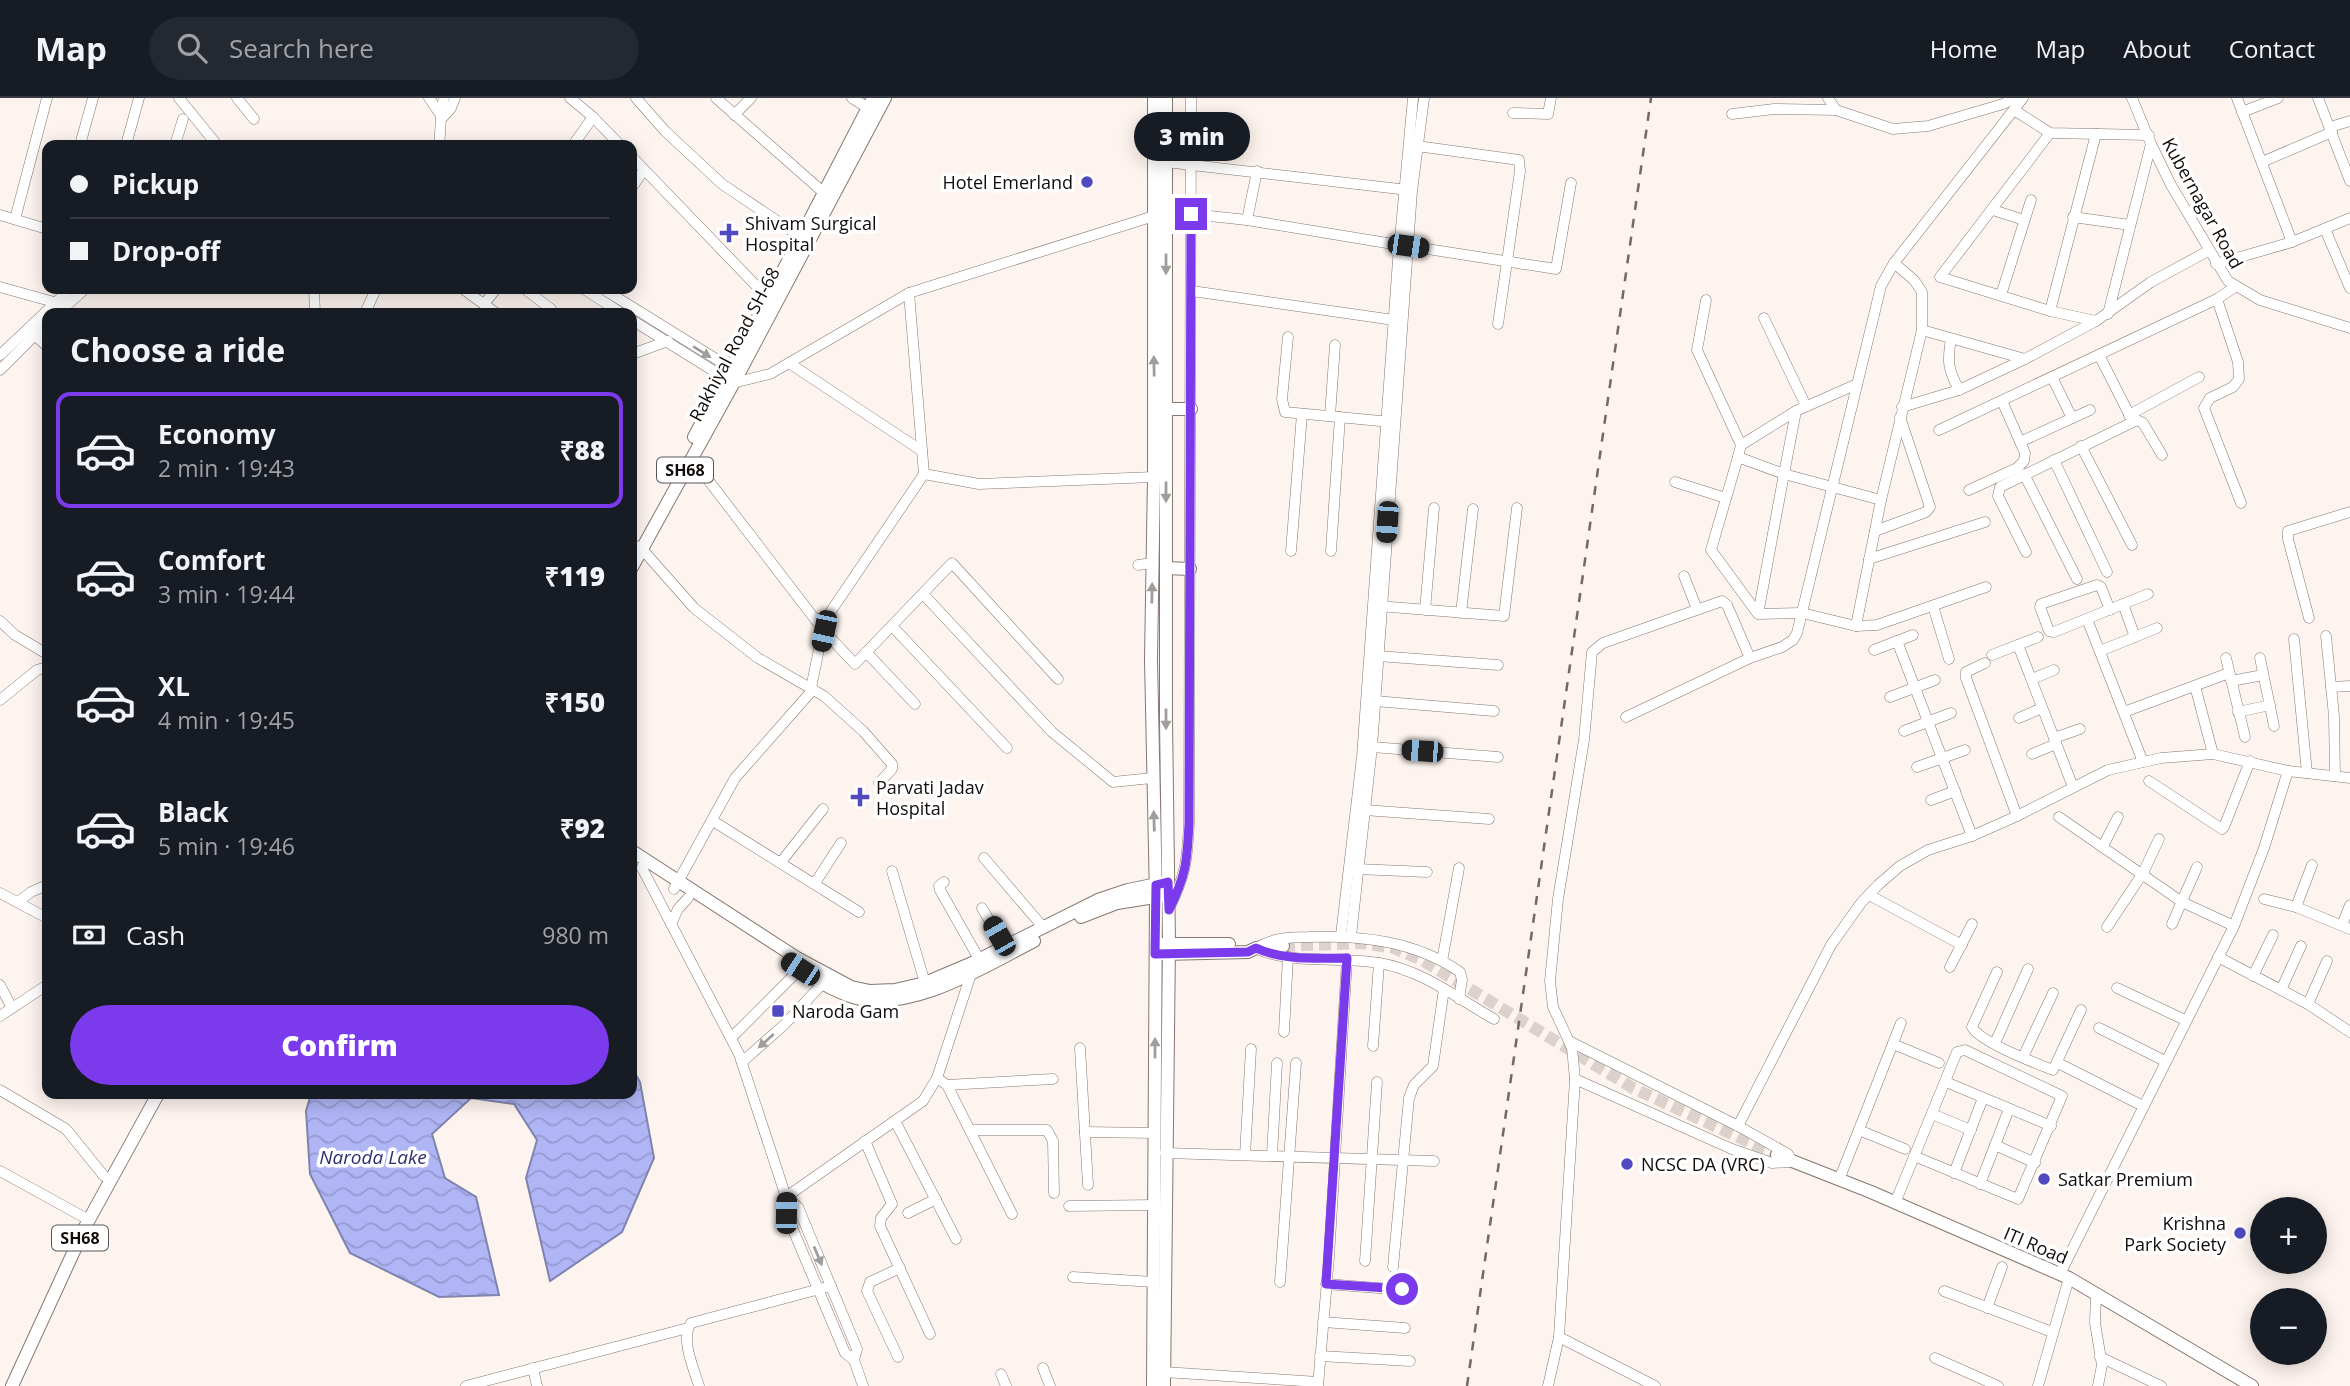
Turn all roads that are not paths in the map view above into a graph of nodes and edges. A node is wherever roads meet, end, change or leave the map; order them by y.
1 (47, 98) edge
2 (93, 98) edge
3 (139, 98) edge
4 (179, 98) edge
5 (237, 98) edge
6 (429, 98) edge
7 (444, 98) edge
8 (455, 98) edge
9 (570, 98) edge
10 (636, 98) edge
11 (716, 98) edge
12 (751, 98) edge
13 (852, 98) edge
14 (885, 98) edge
15 (1154, 98) edge
16 (1166, 98) edge
17 (1191, 98) edge
18 (1413, 98) edge
19 (1424, 98) edge
20 (1551, 98) edge
21 (1828, 98) edge
22 (2014, 98) edge
23 (2023, 98) edge
24 (2132, 98) edge
25 (2237, 98) edge
26 (2278, 98) edge
27 (2318, 98) edge
28 (2002, 101) edge
29 (870, 103) edge
30 (1836, 110) junction
31 (2014, 110) junction
32 (2242, 112) junction
33 (1513, 113) dead end
34 (1732, 114) dead end
35 (734, 116) junction
36 (443, 117) junction
37 (593, 117) junction
38 (183, 119) dead end
39 (254, 119) dead end
40 (2350, 121) edge
41 (2330, 130) junction
42 (2050, 133) junction
43 (2096, 134) junction
44 (81, 140) edge
45 (128, 140) edge
46 (177, 140) edge
47 (213, 140) edge
48 (440, 140) edge
49 (577, 140) edge
50 (615, 140) edge
51 (2150, 140) junction
52 (1417, 146) junction
53 (637, 162) edge
54 (1166, 162) junction
55 (2262, 162) junction
56 (1191, 165) junction
57 (644, 170) junction
58 (1257, 171) junction
59 (637, 180) edge
60 (2350, 181) edge
61 (1571, 183) dead end
62 (1408, 190) junction
63 (823, 192) junction
64 (2031, 200) dead end
65 (1993, 210) junction
66 (1191, 214) junction
67 (0, 215) edge
68 (1154, 216) junction
69 (2073, 217) junction
70 (2350, 218) edge
71 (15, 219) junction
72 (1247, 220) junction
73 (2024, 220) junction
74 (2130, 225) junction
75 (42, 227) edge
76 (2325, 229) junction
77 (802, 237) junction
78 (2292, 242) junction
79 (1404, 245) junction
80 (2208, 251) junction
81 (1507, 261) junction
82 (1894, 263) junction
83 (2216, 264) junction
84 (0, 287) edge
85 (2235, 287) junction
86 (2350, 288) edge
87 (1192, 291) junction
88 (909, 293) junction
89 (64, 294) edge
90 (79, 294) edge
91 (470, 294) edge
92 (492, 294) edge
93 (531, 294) edge
94 (592, 294) edge
95 (611, 294) edge
96 (2001, 295) junction
97 (768, 298) junction
98 (2217, 299) junction
99 (1706, 300) dead end
100 (54, 302) junction
101 (484, 304) junction
102 (49, 308) edge
103 (64, 308) edge
104 (489, 308) edge
105 (550, 308) edge
106 (613, 308) edge
107 (633, 308) edge
108 (637, 311) edge
109 (2050, 311) junction
110 (2108, 314) junction
111 (42, 318) edge
112 (1763, 318) dead end
113 (1394, 320) junction
114 (2096, 321) junction
115 (637, 323) edge
116 (1498, 324) dead end
117 (42, 326) edge
118 (2350, 328) edge
119 (1922, 330) junction
120 (31, 332) junction
121 (678, 337) junction
122 (1288, 337) dead end
123 (1951, 339) junction
124 (42, 342) edge
125 (666, 342) junction
126 (1335, 345) dead end
127 (637, 352) edge
128 (0, 355) edge
129 (2099, 355) junction
130 (2025, 359) junction
131 (789, 363) junction
132 (0, 370) edge
133 (734, 377) junction
134 (2052, 377) junction
135 (2199, 377) dead end
136 (1857, 384) junction
137 (1959, 390) junction
138 (2002, 401) junction
139 (1806, 406) junction
140 (1166, 409) junction
141 (1191, 410) junction
142 (2090, 410) dead end
143 (1796, 411) junction
144 (1901, 411) junction
145 (1302, 414) junction
146 (1335, 417) junction
147 (2071, 418) junction
148 (2131, 418) junction
149 (1391, 422) junction
150 (1938, 430) dead end
151 (2020, 442) junction
152 (1741, 445) junction
153 (2081, 446) junction
154 (922, 451) junction
155 (2162, 455) dead end
156 (1738, 457) junction
157 (692, 459) junction
158 (2054, 460) junction
159 (924, 474) junction
160 (1784, 474) junction
161 (2024, 474) junction
162 (1154, 477) junction
163 (1675, 482) dead end
164 (1832, 488) junction
165 (1969, 490) dead end
166 (1726, 498) junction
167 (1881, 500) junction
168 (2241, 503) dead end
169 (1434, 508) dead end
170 (1517, 508) dead end
171 (1473, 509) dead end
172 (2350, 512) edge
173 (1985, 522) dead end
174 (1875, 531) junction
175 (2132, 545) dead end
176 (637, 550) edge
177 (1291, 551) dead end
178 (1331, 551) dead end
179 (2025, 552) dead end
180 (1869, 559) junction
181 (1153, 564) junction
182 (1138, 565) dead end
183 (1166, 568) junction
184 (1191, 569) junction
185 (2107, 572) dead end
186 (1684, 576) dead end
187 (2077, 579) dead end
188 (1986, 587) dead end
189 (923, 594) junction
190 (2148, 594) dead end
191 (2123, 604) junction
192 (1378, 606) junction
193 (1933, 606) junction
194 (1697, 609) junction
195 (1425, 610) junction
196 (2109, 610) junction
197 (1461, 613) junction
198 (1802, 613) junction
199 (1758, 614) junction
200 (2309, 618) dead end
201 (2087, 619) junction
202 (0, 621) edge
203 (892, 625) junction
204 (1856, 626) junction
205 (2157, 628) dead end
206 (824, 631) junction
207 (1913, 635) dead end
208 (2326, 636) dead end
209 (2038, 637) dead end
210 (2135, 637) junction
211 (2294, 639) dead end
212 (1897, 641) junction
213 (2018, 645) junction
214 (1874, 650) dead end
215 (42, 651) edge
216 (2100, 651) junction
217 (866, 652) junction
218 (1378, 656) junction
219 (1750, 658) junction
220 (2225, 658) dead end
221 (2260, 658) dead end
222 (1950, 659) dead end
223 (1498, 665) dead end
224 (42, 668) edge
225 (2053, 670) dead end
226 (2263, 675) junction
227 (2230, 677) junction
228 (1058, 679) dead end
229 (2032, 679) junction
230 (1935, 680) dead end
231 (2194, 686) junction
232 (2350, 686) edge
233 (1914, 687) junction
234 (2331, 687) junction
235 (811, 690) junction
236 (1890, 696) dead end
237 (0, 700) edge
238 (1375, 701) junction
239 (915, 704) dead end
240 (2270, 705) junction
241 (2042, 708) junction
242 (1494, 711) dead end
243 (2124, 712) junction
244 (2238, 712) junction
245 (1951, 713) dead end
246 (1626, 717) dead end
247 (2019, 718) dead end
248 (1928, 722) junction
249 (2274, 726) dead end
250 (2080, 729) dead end
251 (1903, 731) dead end
252 (2245, 737) dead end
253 (2055, 741) junction
254 (1372, 747) junction
255 (1007, 748) dead end
256 (1965, 750) dead end
257 (2032, 754) dead end
258 (2213, 754) junction
259 (1498, 757) dead end
260 (1942, 758) junction
261 (2250, 761) junction
262 (2143, 762) junction
263 (1917, 768) dead end
264 (2288, 771) junction
265 (2307, 773) junction
266 (2335, 776) junction
267 (1152, 778) junction
268 (2350, 778) edge
269 (2150, 781) dead end
270 (879, 783) dead end
271 (2073, 787) junction
272 (1955, 791) junction
273 (1931, 800) dead end
274 (823, 809) dead end
275 (1364, 810) junction
276 (2017, 816) junction
277 (2059, 817) dead end
278 (2118, 817) dead end
279 (1489, 819) dead end
280 (713, 821) junction
281 (1972, 836) junction
282 (2159, 839) dead end
283 (841, 843) dead end
284 (2102, 846) junction
285 (984, 858) dead end
286 (639, 863) edge
287 (781, 863) junction
288 (2312, 865) dead end
289 (2197, 867) dead end
290 (1459, 868) dead end
291 (1357, 869) junction
292 (892, 871) dead end
293 (1427, 872) dead end
294 (2143, 873) junction
295 (944, 882) dead end
296 (815, 883) junction
297 (676, 885) junction
298 (42, 887) edge
299 (1162, 890) junction
300 (0, 892) edge
301 (1868, 895) junction
302 (688, 898) junction
303 (2264, 899) dead end
304 (18, 902) junction
305 (2182, 902) junction
306 (2350, 905) edge
307 (2296, 907) junction
308 (982, 908) dead end
309 (1169, 910) junction
310 (859, 912) dead end
311 (42, 915) edge
312 (671, 924) junction
313 (1972, 924) dead end
314 (2172, 924) dead end
315 (2234, 926) junction
316 (1043, 927) junction
317 (2107, 927) dead end
318 (2346, 927) edge
319 (2273, 935) dead end
320 (1346, 936) junction
321 (1962, 945) junction
322 (1004, 946) junction
323 (2301, 946) dead end
324 (1256, 948) junction
325 (1162, 949) junction
326 (1285, 951) junction
327 (2218, 957) junction
328 (1347, 958) junction
329 (1442, 961) junction
330 (2327, 961) dead end
331 (1379, 963) junction
332 (974, 965) junction
333 (1950, 967) dead end
334 (800, 969) junction
335 (2028, 969) dead end
336 (1997, 972) dead end
337 (2253, 976) junction
338 (823, 983) junction
339 (925, 983) junction
340 (0, 985) edge
341 (42, 988) edge
342 (1444, 989) junction
343 (2117, 989) dead end
344 (2281, 990) junction
345 (2053, 993) dead end
346 (1459, 999) junction
347 (2308, 1004) junction
348 (12, 1008) junction
349 (2081, 1010) dead end
350 (0, 1016) edge
351 (1494, 1019) dead end
352 (2185, 1020) junction
353 (1901, 1023) dead end
354 (2099, 1028) dead end
355 (1284, 1032) dead end
356 (2350, 1032) edge
357 (731, 1038) junction
358 (1569, 1041) junction
359 (1994, 1043) junction
360 (1893, 1044) junction
361 (1374, 1046) dead end
362 (1080, 1048) dead end
363 (1251, 1049) dead end
364 (2022, 1057) junction
365 (2165, 1061) junction
366 (742, 1062) junction
367 (1277, 1063) dead end
368 (1296, 1063) dead end
369 (1939, 1063) dead end
370 (2058, 1063) junction
371 (937, 1078) junction
372 (1053, 1079) dead end
373 (1575, 1079) junction
374 (1377, 1082) dead end
375 (1946, 1082) junction
376 (947, 1086) junction
377 (0, 1090) edge
378 (1983, 1098) junction
379 (145, 1099) edge
380 (155, 1099) edge
381 (2143, 1106) junction
382 (2009, 1109) junction
383 (1932, 1114) junction
384 (895, 1121) junction
385 (1738, 1126) junction
386 (2051, 1126) junction
387 (970, 1130) junction
388 (1859, 1130) junction
389 (1971, 1130) junction
390 (1085, 1132) junction
391 (1155, 1133) junction
392 (865, 1141) junction
393 (1996, 1145) junction
394 (1905, 1149) dead end
395 (1165, 1153) junction
396 (1245, 1155) junction
397 (1272, 1155) junction
398 (1777, 1155) tunnel mouth
399 (1290, 1156) junction
400 (1914, 1156) junction
401 (1335, 1157) junction
402 (1371, 1158) junction
403 (1403, 1160) junction
404 (1434, 1161) dead end
405 (1793, 1162) junction
406 (2035, 1163) junction
407 (0, 1171) edge
408 (1954, 1173) junction
409 (104, 1176) junction
410 (1839, 1180) junction
411 (1980, 1184) junction
412 (1088, 1185) dead end
413 (1054, 1193) dead end
414 (786, 1197) junction
415 (936, 1199) junction
416 (1895, 1203) junction
417 (1155, 1205) junction
418 (1069, 1206) dead end
419 (908, 1213) dead end
420 (1012, 1214) dead end
421 (86, 1218) junction
422 (956, 1239) dead end
423 (1365, 1261) dead end
424 (2002, 1266) dead end
425 (1393, 1267) dead end
426 (900, 1268) junction
427 (2064, 1276) junction
428 (1073, 1277) dead end
429 (1154, 1282) junction
430 (1280, 1282) dead end
431 (1326, 1284) junction
432 (831, 1286) junction
433 (818, 1289) junction
434 (1404, 1290) dead end
435 (1944, 1291) dead end
436 (2096, 1294) junction
437 (1987, 1308) junction
438 (1323, 1322) junction
439 (688, 1328) junction
440 (1405, 1328) dead end
441 (2052, 1332) junction
442 (930, 1334) dead end
443 (1559, 1337) junction
444 (24, 1351) junction
445 (1321, 1356) junction
446 (898, 1357) dead end
447 (2100, 1357) junction
448 (1935, 1358) dead end
449 (854, 1360) junction
450 (1410, 1361) dead end
451 (533, 1368) junction
452 (1042, 1368) dead end
453 (1164, 1372) junction
454 (1001, 1374) dead end
455 (1318, 1384) edge
456 (5, 1386) edge
457 (12, 1386) edge
458 (466, 1386) edge
459 (537, 1386) edge
460 (699, 1386) edge
461 (863, 1386) edge
462 (1006, 1386) edge
463 (1050, 1386) edge
464 (1153, 1386) edge
465 (1164, 1386) edge
466 (1548, 1386) edge
467 (1655, 1386) edge
468 (1998, 1386) edge
469 (2038, 1386) edge
470 (2098, 1386) edge
471 (2161, 1386) edge
472 (2252, 1386) edge

1 - 71 street
2 - 44 street
3 - 45 street
4 - 47 street
5 - 39 street
6 - 36 street
7 - 36 street
8 - 36 street
9 - 37 street
10 - 77 street
11 - 35 street
12 - 35 street
13 - 29 street
14 - 133 main road, Rakhiyal Road SH-68 / SH68
15 - 68 main road
16 - 54 main road
17 - 56 street
18 - 62 street
19 - 52 street
20 - 33 street
21 - 30 street
22 - 28 street
23 - 31 street
24 - 51 street, Kubernagar Road
25 - 32 street
26 - 32 street
27 - 41 street
28 - 30 street
29 - 63 main road, SH68
30 - 34 street
31 - 42 street
31 - 82 street
32 - 55 street
35 - 63 street
36 - 48 street
37 - 49 street
37 - 50 street
38 - 46 street
40 - 41 street
41 - 55 street
41 - 60 street
42 - 43 street
42 - 65 street
43 - 51 street
43 - 69 street
51 - 74 street
51 - 80 street, Kubernagar Road
52 - 62 street
52 - 81 street
53 - 57 street
54 - 56 street
54 -> 140 main road
55 - 78 street
56 - 58 street
56 - 66 street
57 - 59 street
57 - 97 street
58 - 62 street
58 - 72 street
61 - 81 street
62 - 79 street
63 - 77 main road, SH68
64 - 73 street
65 - 73 street
65 - 96 street
66 - 72 street
66 - 87 street
67 - 71 street
68 - 88 street
162 -> 68 main road
69 - 74 street
69 - 109 street
70 - 76 street
71 - 75 street
72 - 79 street
73 - 96 street
74 - 110 street
76 - 78 street
76 - 86 street
77 - 97 main road, SH68
78 - 83 street
79 - 81 street
79 - 113 street
79 - 149 street
80 - 83 street, Kubernagar Road
80 - 110 street
81 - 116 street
82 - 119 street
82 - 136 street
83 - 85 street, Kubernagar Road
84 - 100 street
85 - 98 street
85 - 118 street, Kubernagar Road
87 - 113 street
87 - 141 street
88 - 131 street
88 - 154 street
89 - 100 street
90 - 103 street
91 - 101 street
92 - 101 street
93 - 105 street
94 - 106 street
95 - 107 street
96 - 109 street
97 - 133 main road, SH68
98 - 129 street
98 - 168 street
99 - 152 street
100 - 102 street
101 - 104 street
108 - 121 street
109 - 114 street
110 - 114 street
111 - 120 street
112 - 139 street
113 - 149 street
114 - 130 street
115 - 125 street
117 - 120 street
119 - 123 street
119 - 144 street
120 - 124 street
120 - 128 street
120 - 132 street
121 - 125 street
121 -> 133 street
122 - 145 street
123 - 130 street
123 - 137 street
125 - 127 street
125 - 133 street
126 - 146 street
129 - 134 street
129 - 148 street
130 - 137 street
131 - 133 street
131 - 154 street
133 - 157 main road, Rakhiyal Road SH-68 / SH68
133 - 176 main road, SH68
134 - 138 street
134 - 147 street
135 - 148 street
136 - 139 street
136 - 164 street
137 - 144 street
138 - 150 street
138 - 151 street
139 - 143 street
140 - 141 main road
140 -> 183 main road
141 - 184 street
142 - 147 street
143 - 152 street
143 - 160 street
144 - 167 street
144 - 174 street
145 - 146 street
145 - 177 street
146 - 149 street
146 - 178 street
147 - 151 street
148 - 153 street
148 - 155 street
149 - 192 street
151 - 165 street
152 - 156 street
153 - 158 street
153 - 175 street
154 - 159 street
156 - 160 street
156 - 166 street
157 - 176 main road, Rakhiyal Road SH-68 / SH68
157 - 206 street
158 - 161 street
158 - 185 street
159 - 162 street
159 - 206 street
160 - 164 street
160 - 199 street
161 - 179 street
161 - 187 street
162 - 181 main road
163 - 166 street
164 - 167 street
164 - 198 street
166 - 199 street
167 - 174 street
169 - 195 street
170 - 197 street
171 - 197 street
172 - 200 street
173 - 180 street
174 - 180 street
176 - 235 street
180 - 204 street
181 - 182 street
267 -> 181 main road
183 - 184 main road
183 -> 299 main road
184 - 309 street
186 - 194 street
188 - 193 street
189 - 203 street
189 - 228 street
189 - 267 street
190 - 191 street
191 - 196 street
191 - 210 street
192 - 195 street
192 - 218 street
192 - 320 street
193 - 204 street
193 - 222 street
194 - 219 street
194 - 358 street
195 - 197 street
196 - 201 street
196 - 201 street
198 - 199 street
198 - 204 street
198 - 219 street
201 - 216 street
202 - 215 street
203 - 217 street
203 - 255 street
205 - 210 street
206 - 217 street
206 - 235 street
207 - 212 street
208 - 234 street
209 - 213 street
210 - 216 street
211 - 265 street
212 - 214 street
212 - 233 street
213 - 229 street
213 - 276 street
216 - 243 street
217 - 239 street
218 - 223 street
218 - 238 street
219 - 246 street
220 - 227 street
221 - 226 street
224 - 237 street
225 - 229 street
226 - 227 street
226 - 240 street
227 - 231 street
227 - 244 street
229 - 241 street
230 - 233 street
231 - 243 street
231 - 258 street
232 - 234 street
233 - 236 street
233 - 248 street
234 - 266 street
235 - 270 street
235 - 280 street
238 - 242 street
238 - 254 street
240 - 244 street
240 - 249 street
241 - 247 street
241 - 253 street
243 - 262 street
244 - 252 street
245 - 248 street
248 - 251 street
248 - 260 street
250 - 253 street
253 - 257 street
253 - 271 street
254 - 259 street
254 - 275 street
256 - 260 street
258 - 261 street
258 - 262 street
260 - 263 street
260 - 272 street
261 - 264 street
261 - 269 street
262 - 271 street
264 - 265 street
264 - 315 street
265 - 266 street
266 - 268 street
299 -> 267 main road
271 - 276 street
272 - 273 street
272 - 281 street
274 - 287 street
275 - 279 street
275 - 291 street
276 - 281 street
277 - 284 street
278 - 284 street
280 - 287 street
280 - 297 street
281 - 301 street
282 - 294 street
283 - 296 street
284 - 294 street
285 - 316 street
286 - 297 main road
286 - 312 street
287 - 296 street
288 - 307 street
289 - 305 street
290 - 329 street
291 - 293 street
291 - 320 street
292 - 339 street
294 - 305 street
294 - 317 street
295 - 332 street
296 - 310 street
297 - 302 main road
297 - 339 main road
298 - 304 street
299 - 309 main road
299 - 316 main road
299 - 325 main road
299 - 332 main road
300 - 304 street
301 - 321 street
301 - 385 street
302 - 312 street
302 - 334 main road
303 - 307 street
304 - 311 street
305 - 314 street
305 - 315 street
306 - 318 street
307 - 318 street
308 - 322 street
309 - 325 main road
312 - 357 street
313 - 321 street
315 - 327 street
316 - 322 main road
319 - 337 street
320 - 324 street
320 - 329 street
321 - 333 street
322 - 332 main road
323 - 344 street
324 - 325 main road
324 - 326 main road
391 -> 325 main road
325 - 395 main road
326 - 328 street
326 - 355 street
327 - 337 street
327 - 352 street
328 - 331 street
328 - 401 street
329 - 346 street
330 - 347 street
331 - 342 street
331 - 361 street
332 - 338 main road
332 - 339 main road
332 - 371 street
334 - 338 main road
334 - 357 street
335 - 359 street
336 - 359 street
337 - 344 street
338 -> 366 street
340 - 348 street
341 - 348 street
342 - 346 street
342 - 403 street
343 - 352 street
344 - 347 street
345 - 364 street
346 - 351 street
347 - 356 street
348 - 350 street
349 - 370 street
352 - 365 street
353 - 360 street
354 - 365 street
357 - 366 street
358 - 373 street
358 - 385 street
359 - 364 street
360 - 369 street
360 - 388 street
362 - 390 street
363 - 396 street
364 - 370 street
365 - 381 street
366 - 414 street
367 - 397 street
368 - 399 street
370 - 381 street
371 - 376 street
371 - 384 street
372 - 376 street
373 - 405 street
373 - 443 street
374 - 402 street
375 - 378 street
375 - 383 street
375 - 386 street
376 - 387 street
377 - 409 street
378 - 382 street
378 - 389 street
379 - 409 main road, SH68
380 - 421 main road, SH68
381 - 427 street
382 - 386 street
382 - 393 street
383 - 389 street
383 - 400 street
384 - 392 street
384 - 415 street
385 - 405 street
386 - 406 street
387 - 413 street
387 - 420 street
388 - 394 street
388 - 410 street
389 - 408 street
390 - 391 street
390 - 412 street
391 - 417 main road
392 - 414 street
392 - 426 street
393 - 406 street
393 - 411 street
395 - 396 street
395 - 453 main road
396 - 397 street
397 - 399 street
398 - 405 main road, ITI Road
399 - 401 street
399 - 430 street
400 - 408 street
400 - 416 street
401 - 402 street
401 - 431 street
402 - 403 street
402 - 423 street
403 - 404 street
403 - 425 street
405 - 410 main road, ITI Road
406 - 411 street
407 - 421 street
408 - 411 street
409 - 421 main road, SH68
410 - 416 main road, ITI Road
414 -> 432 street
414 - 433 street
415 - 419 street
415 - 422 street
416 - 427 main road, ITI Road
417 - 418 street
417 - 429 main road
421 - 444 main road, SH68
424 - 437 street
426 - 442 street
426 - 446 street
427 - 436 main road, ITI Road
427 - 441 street
428 - 429 street
429 - 464 main road
431 - 434 street
431 - 438 street
432 - 433 street
432 - 449 street
433 - 439 street
433 - 449 street
435 - 437 street
436 - 447 street
436 - 472 main road, ITI Road
437 - 441 street
438 - 440 street
438 - 445 street
439 - 451 street
439 - 460 street
441 - 469 street
443 - 466 street
443 - 467 street
444 - 456 main road, SH68
444 - 457 main road, SH68
445 - 450 street
445 - 455 street
447 - 470 street
447 - 471 street
448 - 468 street
449 - 461 street
451 - 458 street
451 - 459 street
452 - 463 street
453 - 455 street
453 - 465 main road
454 - 462 street

